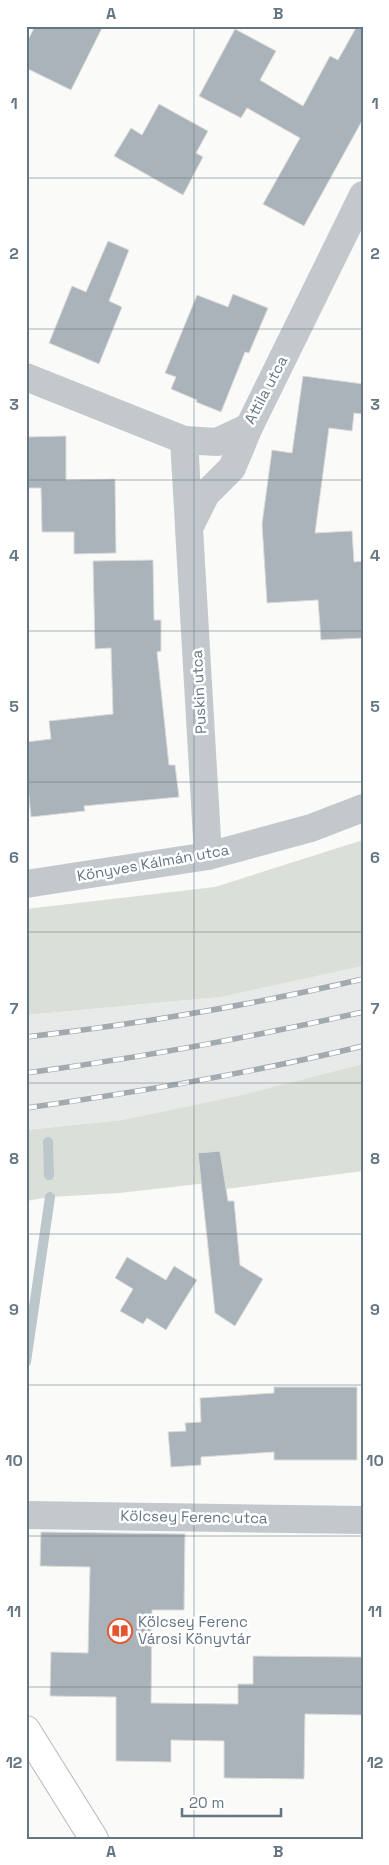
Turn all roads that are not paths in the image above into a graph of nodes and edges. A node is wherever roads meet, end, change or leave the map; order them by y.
1 (363, 195) edge
2 (26, 377) edge
3 (249, 427) junction
4 (184, 440) junction
5 (189, 528) junction
6 (363, 808) edge
7 (208, 856) junction
8 (26, 884) edge
9 (26, 1515) edge
10 (363, 1520) edge
11 (26, 1730) edge
12 (94, 1839) edge

1 - 3 street, Attila utca
2 - 4 street, Attila utca
3 - 4 street, Attila utca
3 - 5 street, Puskin utca
4 - 5 street, Puskin utca
5 - 7 street, Puskin utca
6 - 7 street, Könyves Kálmán utca
7 - 8 street, Könyves Kálmán utca
9 - 10 street, Kölcsey Ferenc utca
11 - 12 street

